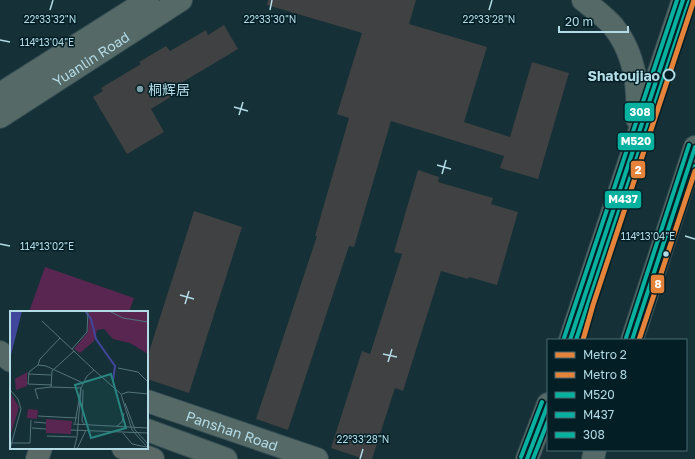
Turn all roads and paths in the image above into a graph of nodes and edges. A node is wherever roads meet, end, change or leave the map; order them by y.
1 (148, 0) edge
2 (181, 0) edge
3 (582, 0) edge
4 (683, 0) edge
5 (0, 94) edge
6 (0, 117) edge
7 (634, 146) junction
8 (695, 147) edge
9 (570, 339) edge
10 (632, 339) edge
11 (148, 401) edge
12 (547, 407) edge
13 (148, 430) edge
14 (41, 449) edge
15 (126, 449) edge
16 (37, 459) edge
17 (153, 459) edge
18 (226, 459) edge
19 (317, 459) edge
20 (527, 459) edge

1 - 5 main road, Yuanlin Road
2 - 6 main road, Yuanlin Road
3 - 7 main road
4 - 7 main road
7 - 9 main road
8 - 10 main road
11 - 19 main road, Panshan Road
12 - 20 main road
13 - 18 main road
14 - 16 street
15 - 17 street

